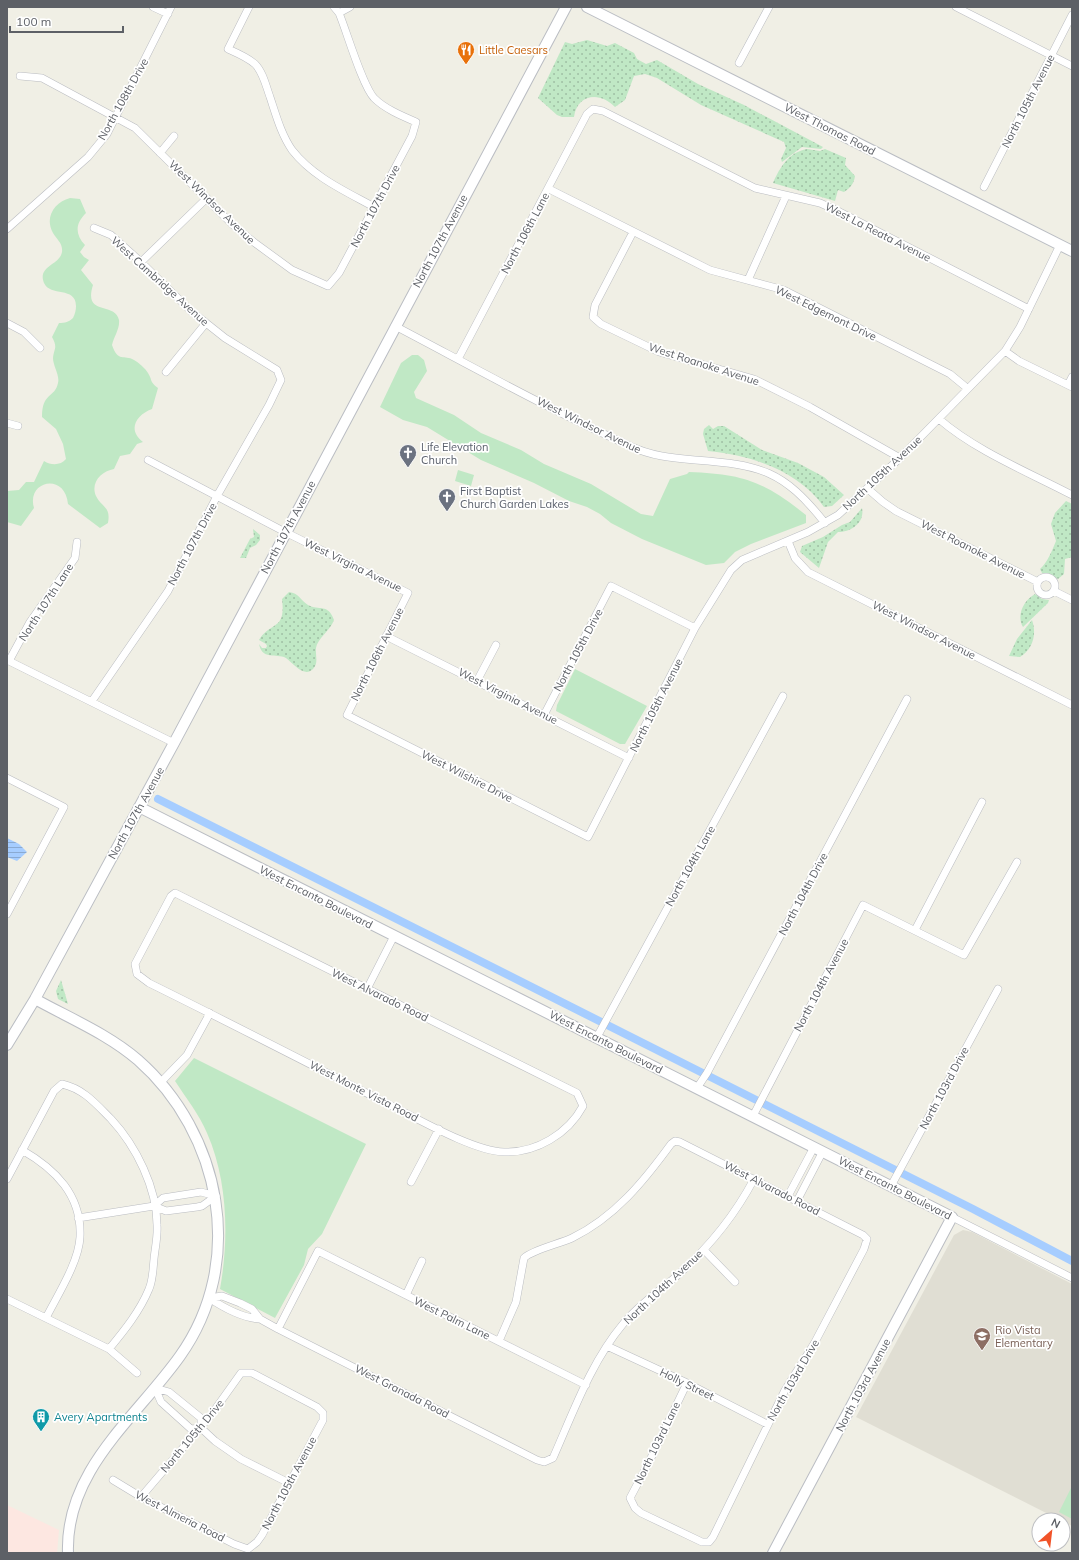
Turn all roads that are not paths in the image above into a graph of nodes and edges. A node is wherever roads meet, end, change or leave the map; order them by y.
1 (153, 7) edge
2 (171, 7) edge
3 (249, 7) edge
4 (350, 7) edge
5 (566, 7) edge
6 (587, 7) edge
7 (769, 7) edge
8 (956, 7) edge
9 (337, 10) edge
10 (168, 14) junction
11 (1072, 15) edge
12 (1052, 55) junction
13 (740, 63) dead end
14 (1072, 66) edge
15 (20, 76) dead end
16 (593, 109) joint
17 (115, 117) junction
18 (174, 136) dead end
19 (160, 153) junction
20 (984, 187) dead end
21 (549, 189) junction
22 (786, 196) junction
23 (207, 198) junction
24 (374, 207) junction
25 (8, 226) edge
26 (94, 228) dead end
27 (633, 232) junction
28 (1060, 245) junction
29 (1072, 251) edge
30 (142, 262) junction
31 (748, 280) junction
32 (328, 286) joint
33 (1029, 309) junction
34 (7, 323) edge
35 (206, 323) junction
36 (395, 326) junction
37 (40, 348) dead end
38 (1005, 351) junction
39 (458, 359) junction
40 (166, 372) dead end
41 (1072, 378) edge
42 (281, 380) joint
43 (1070, 386) edge
44 (967, 388) junction
45 (939, 419) junction
46 (7, 423) edge
47 (18, 426) dead end
48 (900, 458) junction
49 (148, 460) dead end
50 (868, 489) junction
51 (1072, 495) edge
52 (217, 496) junction
53 (825, 523) junction
54 (285, 532) junction
55 (788, 541) junction
56 (77, 542) dead end
57 (1038, 582) junction
58 (1054, 591) junction
59 (408, 593) joint
60 (1072, 600) edge
61 (695, 628) junction
62 (386, 636) junction
63 (496, 645) dead end
64 (8, 660) edge
65 (477, 681) junction
66 (783, 696) dead end
67 (907, 698) dead end
68 (92, 701) junction
69 (1072, 705) edge
70 (347, 715) joint
71 (544, 715) junction
72 (174, 743) junction
73 (629, 758) junction
74 (7, 778) edge
75 (982, 802) dead end
76 (139, 807) junction
77 (588, 837) joint
78 (1017, 862) dead end
79 (175, 893) joint
80 (7, 914) edge
81 (914, 930) junction
82 (394, 936) junction
83 (367, 989) junction
84 (998, 990) dead end
85 (35, 999) junction
86 (210, 1013) junction
87 (597, 1037) junction
88 (7, 1044) edge
89 (161, 1082) junction
90 (697, 1088) junction
91 (582, 1100) joint
92 (753, 1116) junction
93 (439, 1129) junction
94 (818, 1149) junction
95 (22, 1150) junction
96 (7, 1179) edge
97 (754, 1179) junction
98 (411, 1182) dead end
99 (891, 1186) junction
100 (181, 1195) junction
101 (216, 1196) junction
102 (788, 1196) junction
103 (797, 1201) junction
104 (154, 1206) junction
105 (184, 1208) junction
106 (952, 1217) junction
107 (78, 1218) junction
108 (867, 1239) joint
109 (704, 1250) junction
110 (422, 1261) dead end
111 (1072, 1278) edge
112 (735, 1282) dead end
113 (406, 1295) junction
114 (209, 1298) junction
115 (7, 1299) edge
116 (46, 1318) junction
117 (278, 1329) junction
118 (499, 1341) junction
119 (607, 1346) junction
120 (109, 1349) junction
121 (137, 1373) dead end
122 (687, 1383) junction
123 (586, 1385) junction
124 (155, 1388) junction
125 (186, 1405) junction
126 (323, 1413) joint
127 (176, 1416) junction
128 (767, 1424) junction
129 (201, 1428) junction
130 (544, 1462) joint
131 (113, 1480) dead end
132 (289, 1483) junction
133 (140, 1497) junction
134 (709, 1542) joint
135 (248, 1549) joint
136 (68, 1553) edge
137 (773, 1553) edge

1 - 10 street
2 - 10 street, North 108th Drive
3 - 24 street
4 - 9 street
5 - 36 street, North 107th Avenue
6 - 28 street, West Thomas Road
7 - 13 street
8 - 12 street
9 - 24 street, North 107th Drive
10 - 17 street, North 108th Drive
11 - 12 street, North 105th Avenue
12 - 14 street
12 - 20 street, North 105th Avenue
15 - 17 street, West Windsor Avenue
16 - 21 street, North 106th Lane
16 - 22 street, West La Reata Avenue
17 - 19 street, West Windsor Avenue
17 - 25 street, North 108th Drive
18 - 19 street, West Windsor Avenue
19 - 23 street, West Windsor Avenue
21 - 27 street, West Edgemont Drive
21 - 39 street, North 106th Lane
22 - 31 street
22 - 33 street, West La Reata Avenue
23 - 30 street
23 - 32 street, West Windsor Avenue
24 - 32 street, North 107th Drive
26 - 30 street, West Cambridge Avenue
27 - 31 street, West Edgemont Drive
27 - 48 street, West Roanoke Avenue
28 - 29 street, West Thomas Road
28 - 33 street, North 105th Avenue
30 - 35 street, West Cambridge Avenue
31 - 44 street, West Edgemont Drive
33 - 38 street, North 105th Avenue
34 - 37 street
35 - 40 street
35 - 42 street, West Cambridge Avenue
36 - 39 street, West Windsor Avenue
36 - 54 street, North 107th Avenue
38 - 43 street
38 - 44 street, North 105th Avenue
39 - 53 street, West Windsor Avenue
41 - 43 street
42 - 52 street, North 107th Drive
44 - 45 street, North 105th Avenue
45 - 48 street, North 105th Avenue
45 - 51 street
46 - 47 street
48 - 50 street, North 105th Avenue
49 - 52 street, West Virgina Avenue
50 - 53 street, North 105th Avenue
50 - 57 street, West Roanoke Avenue
52 - 54 street, West Virgina Avenue
52 - 68 street, North 107th Drive
53 - 55 street, North 105th Avenue
54 - 59 street, West Virgina Avenue
54 - 72 street, North 107th Avenue
55 - 61 street, North 105th Avenue
55 - 69 street, West Windsor Avenue
56 - 64 street, North 107th Lane
57 - 58 street
57 - 58 street
58 - 60 street
59 - 62 street, North 106th Avenue
61 - 71 street, North 105th Drive
61 - 73 street, North 105th Avenue
62 - 65 street, West Virginia Avenue
62 - 70 street, North 106th Avenue
63 - 65 street
64 - 68 street
65 - 71 street, West Virginia Avenue
66 - 87 street, North 104th Lane
67 - 90 street, North 104th Drive
68 - 72 street
70 - 77 street, West Wilshire Drive
71 - 73 street, West Virginia Avenue
72 - 76 street, North 107th Avenue
73 - 77 street, North 105th Avenue
74 - 80 street
75 - 81 street
76 - 82 street, West Encanto Boulevard
76 - 85 street, North 107th Avenue
78 - 81 street, North 104th Avenue
79 - 83 street, West Alvarado Road
79 - 86 street, West Monte Vista Road
81 - 92 street, North 104th Avenue
82 - 83 street
82 - 87 street, West Encanto Boulevard
83 - 91 street, West Alvarado Road
84 - 99 street, North 103rd Drive
85 - 88 street, North 107th Avenue
85 - 89 street
86 - 89 street
86 - 93 street, West Monte Vista Road
87 - 90 street, West Encanto Boulevard
89 - 101 street
90 - 92 street, West Encanto Boulevard
91 - 93 street, West Monte Vista Road
92 - 94 street, West Encanto Boulevard
93 - 98 street
94 - 99 street, West Encanto Boulevard
94 - 102 street
94 - 103 street
95 - 96 street
95 - 104 street
95 - 107 street
97 - 102 street, West Alvarado Road
97 - 109 street, North 104th Avenue
97 - 118 street, West Alvarado Road
99 - 106 street, West Encanto Boulevard
100 - 101 street
100 - 104 street
100 - 105 street
101 - 105 street
101 - 114 street
102 - 103 street, West Alvarado Road
103 - 108 street, West Alvarado Road
104 - 105 street
104 - 107 street
104 - 120 street
106 - 111 street, West Encanto Boulevard
106 - 137 street, North 103rd Avenue
107 - 116 street
108 - 128 street, North 103rd Drive
109 - 112 street
109 - 119 street, North 104th Avenue
110 - 113 street
113 - 117 street, West Palm Lane
113 - 118 street, West Palm Lane
114 - 117 street, West Granada Road
114 - 124 street
115 - 116 street
116 - 120 street
117 - 130 street, West Granada Road
118 - 123 street, West Palm Lane
119 - 122 street, Holly Street
119 - 123 street, North 104th Avenue
120 - 121 street
122 - 128 street, Holly Street
122 - 134 street, North 103rd Lane
123 - 130 street, North 104th Avenue
124 - 125 street
124 - 127 street
124 - 136 street
125 - 127 street
125 - 129 street
126 - 129 street, North 105th Drive
126 - 132 street, North 105th Avenue
127 - 129 street
128 - 134 street, North 103rd Drive
129 - 132 street
129 - 133 street, North 105th Drive
131 - 133 street, West Almeria Road
132 - 135 street, North 105th Avenue
133 - 135 street, West Almeria Road

